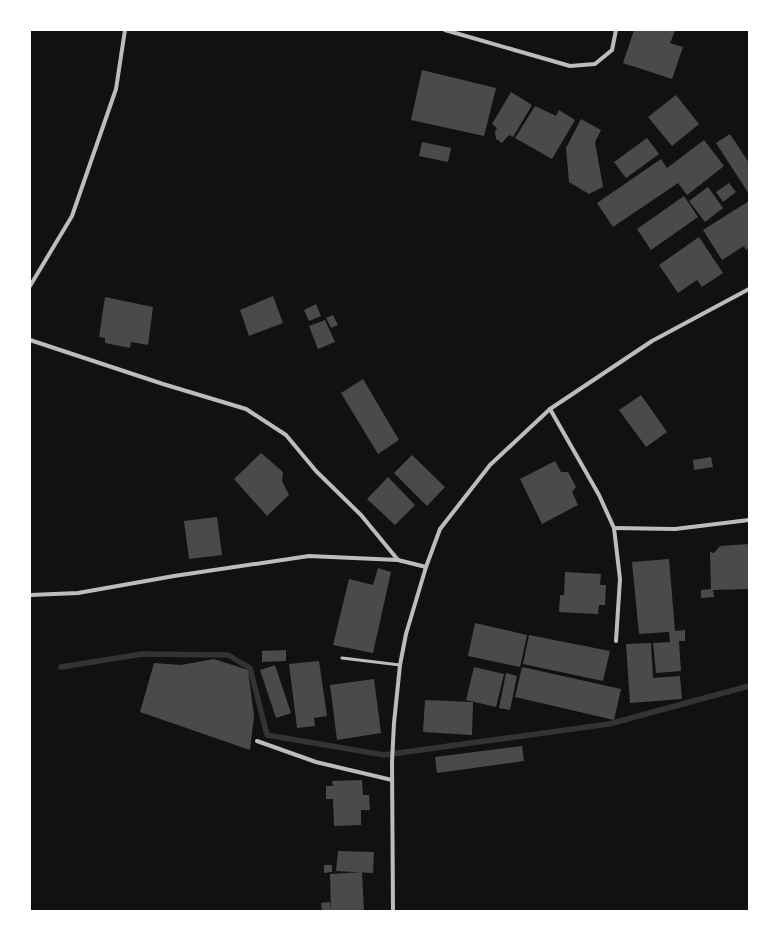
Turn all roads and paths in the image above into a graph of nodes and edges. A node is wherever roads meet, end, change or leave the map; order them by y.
1 (125, 30) edge
2 (445, 30) edge
3 (616, 30) edge
4 (30, 286) edge
5 (749, 289) edge
6 (30, 340) edge
7 (550, 409) junction
8 (749, 520) edge
9 (614, 528) junction
10 (398, 560) junction
11 (426, 567) junction
12 (30, 594) edge
13 (616, 641) dead end
14 (342, 658) dead end
15 (400, 665) junction
16 (257, 741) dead end
17 (392, 780) junction
18 (393, 911) edge

1 - 4 street
2 - 3 street
5 - 7 street
6 - 10 street
7 - 9 street
7 - 11 street
8 - 9 street
9 - 13 street
10 - 11 street
10 - 12 street
11 - 15 street
14 - 15 lane
15 - 17 street
16 - 17 street
17 - 18 street

